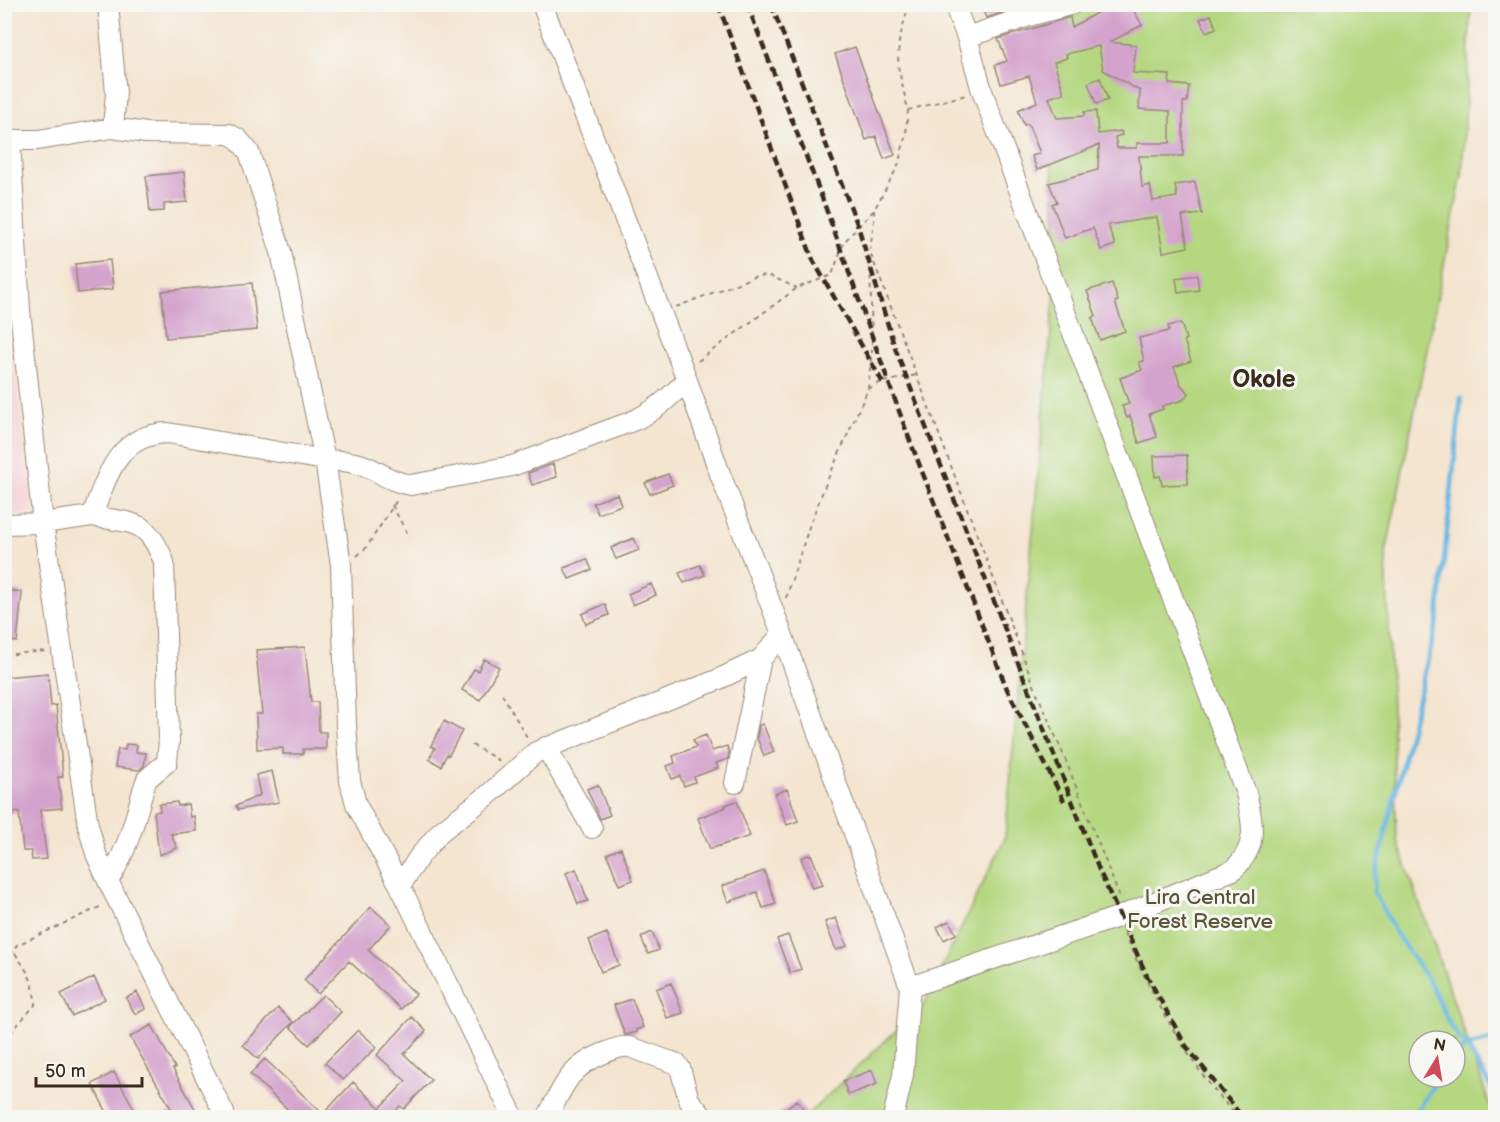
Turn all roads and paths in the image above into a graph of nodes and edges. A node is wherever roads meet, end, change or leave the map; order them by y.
1 (108, 4) edge
2 (542, 4) edge
3 (909, 4) edge
4 (954, 4) edge
5 (1073, 4) edge
6 (967, 37) junction
7 (982, 91) junction
8 (908, 110) junction
9 (113, 128) junction
10 (7, 140) edge
11 (874, 210) junction
12 (870, 252) junction
13 (797, 288) junction
14 (660, 314) junction
15 (917, 375) junction
16 (685, 376) junction
17 (868, 389) junction
18 (325, 460) junction
19 (411, 484) junction
20 (392, 506) junction
21 (92, 516) junction
22 (43, 523) junction
23 (4, 524) edge
24 (409, 537) dead end
25 (341, 565) junction
26 (780, 629) junction
27 (62, 649) junction
28 (4, 655) edge
29 (761, 659) junction
30 (502, 694) dead end
31 (472, 745) dead end
32 (541, 750) junction
33 (515, 769) junction
34 (735, 783) dead end
35 (592, 828) dead end
36 (108, 880) junction
37 (400, 886) junction
38 (118, 899) junction
39 (1121, 915) junction
40 (13, 950) junction
41 (4, 962) edge
42 (910, 987) junction
43 (4, 1040) edge
44 (224, 1118) edge
45 (514, 1118) edge
46 (547, 1118) edge
47 (704, 1118) edge
48 (893, 1118) edge
49 (1239, 1118) edge

1 - 9 street
2 - 14 street
3 - 8 path
4 - 6 street
5 - 6 street
6 - 7 street
7 - 8 path
7 - 39 street
8 - 11 path
9 - 10 street
9 - 18 street
10 - 22 street
11 - 12 path
11 - 13 path
12 - 15 path
12 - 17 path
13 - 14 path
13 - 16 path
14 - 16 street
15 - 17 path
15 - 39 path
16 - 19 street
16 - 26 street
17 - 26 path
18 - 19 street
18 - 21 street
18 - 25 street
19 - 20 path
20 - 24 path
20 - 25 path
21 - 22 street
21 - 36 street
22 - 23 street
22 - 27 street
25 - 37 street
26 - 29 street
26 - 42 street
27 - 28 path
27 - 36 street
29 - 32 street
29 - 34 street
30 - 32 path
31 - 33 path
32 - 33 street
32 - 35 street
33 - 37 street
36 - 38 street
37 - 45 street
38 - 40 path
38 - 44 street
39 - 42 street
39 - 49 path
40 - 41 path
40 - 43 path
42 - 48 street
46 - 47 street

